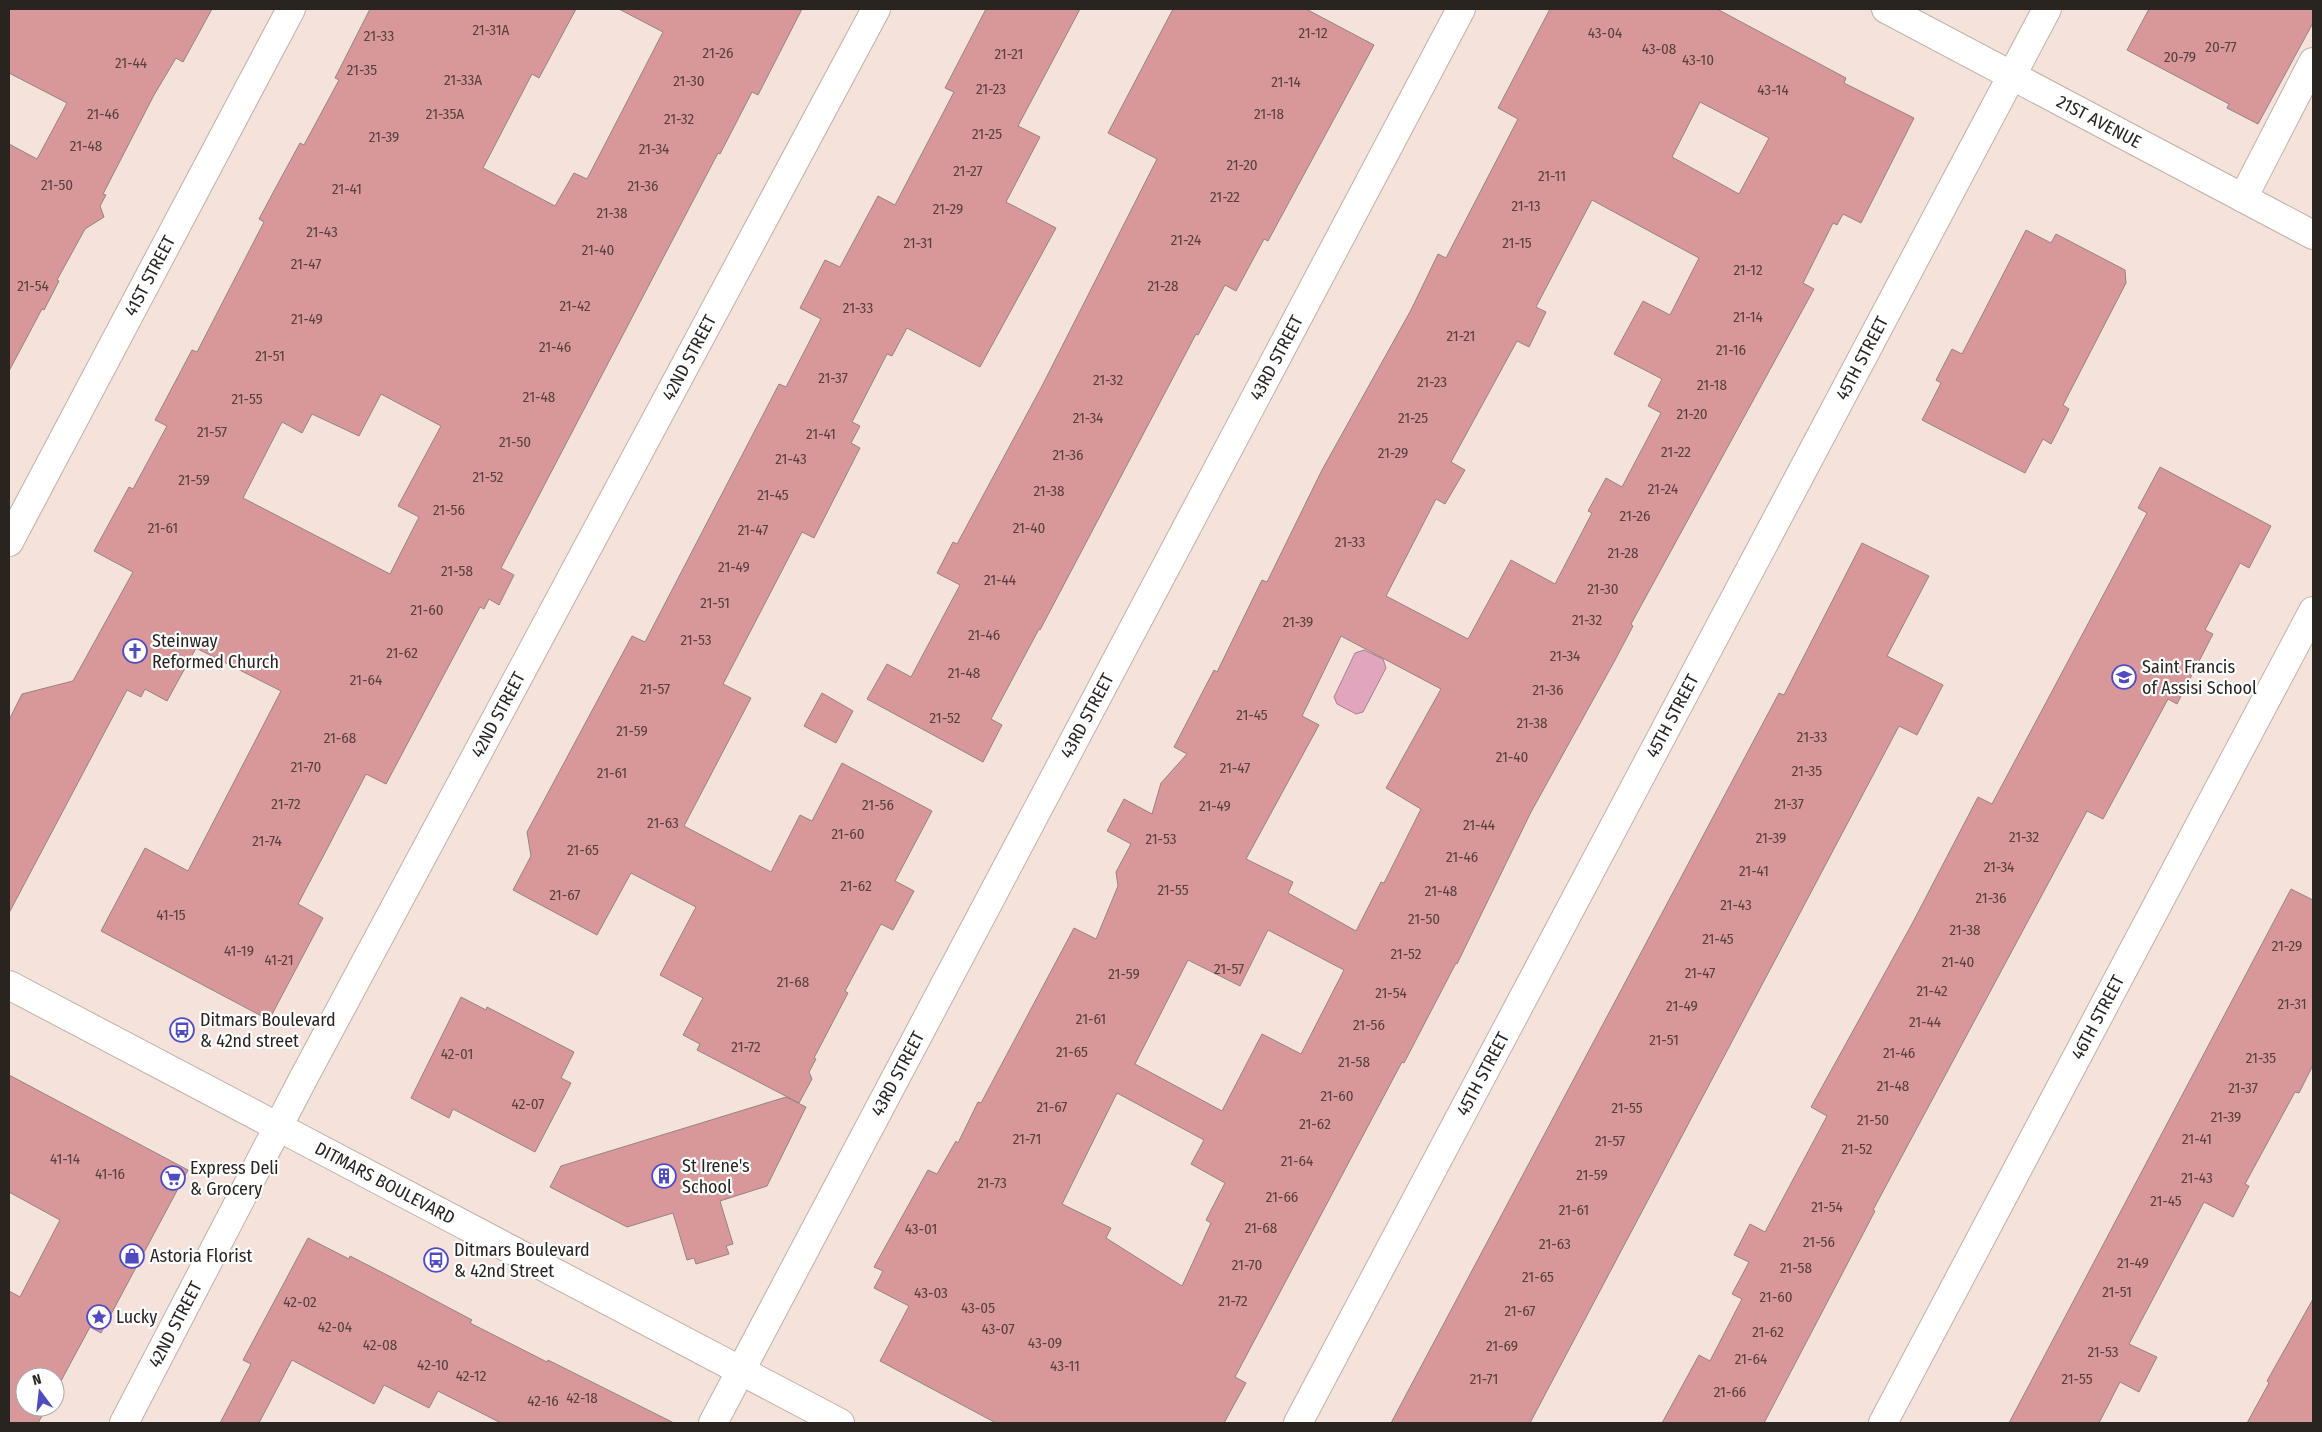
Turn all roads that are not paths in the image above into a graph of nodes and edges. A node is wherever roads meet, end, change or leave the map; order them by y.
1 (291, 9) edge
2 (876, 9) edge
3 (1461, 9) edge
4 (1886, 9) edge
5 (2047, 9) edge
6 (2313, 62) edge
7 (2011, 76) junction
8 (2243, 198) junction
9 (2313, 235) edge
10 (9, 542) edge
11 (2313, 611) edge
12 (9, 985) edge
13 (278, 1127) junction
14 (740, 1371) junction
15 (124, 1423) edge
16 (713, 1423) edge
17 (840, 1423) edge
18 (1298, 1423) edge
19 (1883, 1423) edge

1 - 10 street, 41ST STREET
2 - 13 street, 42ND STREET
3 - 14 street, 43RD STREET
4 - 7 street, 21ST AVENUE
5 - 7 street, 45TH STREET
6 - 8 street
7 - 8 street, 21ST AVENUE
7 - 18 street, 45TH STREET
8 - 9 street, 21ST AVENUE
11 - 19 street, 46TH STREET
12 - 13 street, DITMARS BOULEVARD
13 - 14 street, DITMARS BOULEVARD
13 - 15 street, 42ND STREET
14 - 16 street, 43RD STREET
14 - 17 street, DITMARS BOULEVARD

